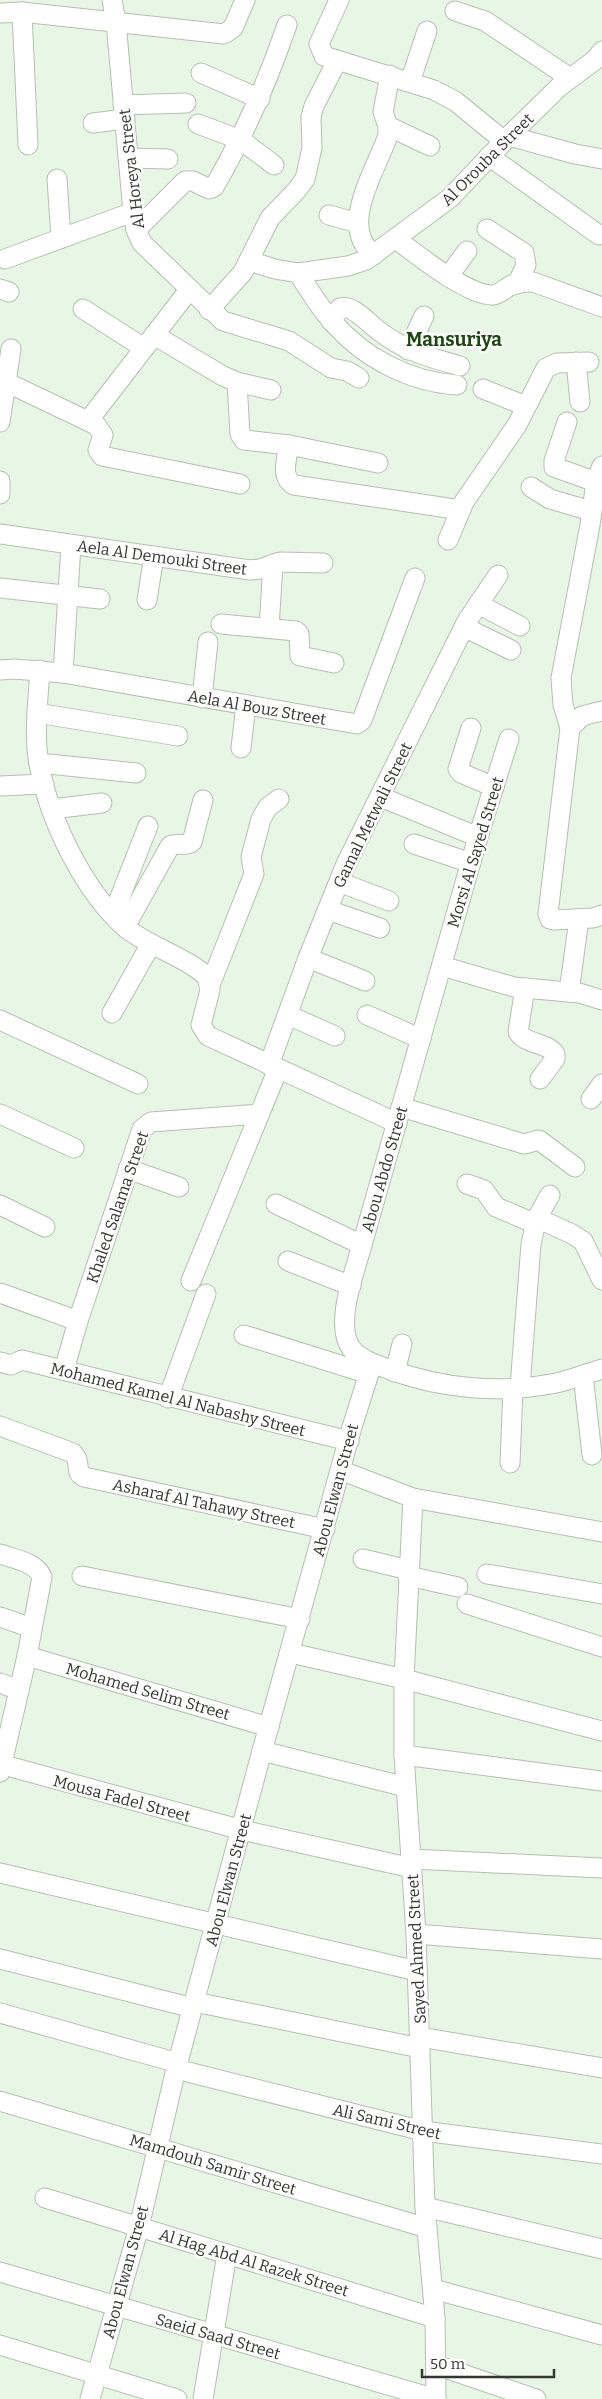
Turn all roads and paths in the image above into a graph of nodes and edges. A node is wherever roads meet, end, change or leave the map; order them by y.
1 (112, 0) edge
2 (245, 0) edge
3 (339, 0) edge
4 (455, 11) dead end
5 (22, 12) junction
6 (0, 13) edge
7 (116, 22) junction
8 (287, 25) dead end
9 (427, 31) dead end
10 (602, 51) edge
11 (337, 61) junction
12 (201, 73) dead end
13 (390, 75) junction
14 (570, 78) junction
15 (410, 82) junction
16 (260, 99) junction
17 (186, 103) dead end
18 (124, 112) junction
19 (93, 123) dead end
20 (198, 124) dead end
21 (388, 126) junction
22 (506, 138) junction
23 (241, 140) junction
24 (28, 145) dead end
25 (430, 146) dead end
26 (489, 156) junction
27 (128, 158) junction
28 (168, 159) dead end
29 (602, 159) edge
30 (274, 165) dead end
31 (57, 179) dead end
32 (329, 215) dead end
33 (135, 221) junction
34 (358, 223) junction
35 (487, 229) dead end
36 (598, 235) dead end
37 (61, 238) junction
38 (396, 239) junction
39 (466, 251) dead end
40 (374, 255) junction
41 (5, 259) dead end
42 (249, 261) junction
43 (298, 273) junction
44 (448, 277) junction
45 (517, 284) junction
46 (189, 290) junction
47 (602, 307) edge
48 (83, 309) dead end
49 (209, 310) junction
50 (424, 316) dead end
51 (331, 321) junction
52 (149, 342) junction
53 (11, 349) dead end
54 (408, 350) junction
55 (460, 366) dead end
56 (359, 378) dead end
57 (6, 382) junction
58 (237, 382) junction
59 (457, 385) dead end
60 (271, 390) dead end
61 (483, 390) dead end
62 (580, 402) dead end
63 (526, 406) junction
64 (88, 421) junction
65 (0, 422) edge
66 (567, 422) dead end
67 (289, 445) junction
68 (378, 463) dead end
69 (599, 474) edge
70 (0, 480) edge
71 (240, 484) dead end
72 (531, 487) dead end
73 (0, 494) edge
74 (461, 510) junction
75 (591, 511) junction
76 (0, 534) edge
77 (448, 540) dead end
78 (71, 545) junction
79 (154, 556) junction
80 (323, 563) dead end
81 (273, 564) junction
82 (498, 575) dead end
83 (416, 578) dead end
84 (0, 588) edge
85 (68, 595) junction
86 (100, 599) dead end
87 (148, 600) dead end
88 (478, 604) junction
89 (221, 624) dead end
90 (520, 626) dead end
91 (464, 627) junction
92 (269, 628) junction
93 (208, 642) dead end
94 (510, 650) dead end
95 (334, 663) dead end
96 (0, 670) edge
97 (40, 670) junction
98 (63, 673) junction
99 (202, 698) junction
100 (246, 705) junction
101 (602, 711) edge
102 (37, 713) junction
103 (471, 728) dead end
104 (570, 728) junction
105 (178, 736) dead end
106 (509, 739) dead end
107 (241, 748) dead end
108 (39, 763) junction
109 (136, 773) dead end
110 (44, 784) junction
111 (0, 786) edge
112 (494, 787) junction
113 (380, 797) junction
114 (279, 799) dead end
115 (203, 800) dead end
116 (102, 803) dead end
117 (52, 809) junction
118 (148, 826) dead end
119 (478, 837) junction
120 (414, 844) dead end
121 (471, 863) junction
122 (339, 882) junction
123 (389, 901) dead end
124 (328, 910) junction
125 (602, 915) edge
126 (579, 919) junction
127 (119, 921) junction
128 (380, 928) dead end
129 (151, 944) junction
130 (308, 958) junction
131 (442, 966) junction
132 (365, 982) dead end
133 (210, 985) junction
134 (525, 988) junction
135 (569, 992) junction
136 (602, 1000) edge
137 (112, 1013) dead end
138 (288, 1015) junction
139 (367, 1015) dead end
140 (0, 1020) edge
141 (335, 1036) dead end
142 (421, 1039) junction
143 (273, 1067) junction
144 (540, 1078) dead end
145 (138, 1084) dead end
146 (0, 1114) edge
147 (260, 1114) junction
148 (399, 1115) junction
149 (74, 1148) dead end
150 (575, 1166) dead end
151 (128, 1168) junction
152 (466, 1184) dead end
153 (179, 1187) dead end
154 (550, 1195) dead end
155 (276, 1204) dead end
156 (0, 1205) edge
157 (536, 1221) junction
158 (45, 1226) dead end
159 (362, 1246) junction
160 (288, 1261) dead end
161 (602, 1280) edge
162 (191, 1281) dead end
163 (351, 1286) junction
164 (0, 1293) edge
165 (206, 1294) dead end
166 (78, 1321) junction
167 (244, 1335) dead end
168 (402, 1344) dead end
169 (4, 1363) edge
170 (371, 1369) junction
171 (602, 1369) edge
172 (64, 1370) junction
173 (395, 1372) junction
174 (583, 1375) junction
175 (516, 1388) junction
176 (168, 1398) junction
177 (0, 1426) edge
178 (348, 1441) junction
179 (592, 1455) dead end
180 (510, 1463) dead end
181 (340, 1470) junction
182 (413, 1498) junction
183 (324, 1528) junction
184 (602, 1532) edge
185 (0, 1554) edge
186 (363, 1559) dead end
187 (409, 1573) junction
188 (487, 1574) dead end
189 (82, 1576) dead end
190 (458, 1587) dead end
191 (602, 1594) edge
192 (467, 1604) dead end
193 (0, 1617) edge
194 (300, 1619) junction
195 (32, 1628) junction
196 (602, 1647) edge
197 (290, 1653) junction
198 (27, 1656) junction
199 (404, 1679) junction
200 (0, 1683) edge
201 (18, 1690) junction
202 (269, 1727) junction
203 (602, 1730) edge
204 (262, 1752) junction
205 (404, 1755) junction
206 (1, 1767) edge
207 (602, 1781) edge
208 (406, 1787) junction
209 (242, 1830) junction
210 (411, 1863) junction
211 (602, 1868) edge
212 (0, 1873) edge
213 (216, 1924) junction
214 (416, 1934) junction
215 (602, 1949) edge
216 (0, 1959) edge
217 (417, 1971) junction
218 (194, 2005) junction
219 (0, 2013) edge
220 (420, 2043) junction
221 (177, 2066) junction
222 (602, 2068) edge
223 (0, 2101) edge
224 (423, 2131) junction
225 (156, 2147) junction
226 (602, 2154) edge
227 (45, 2198) dead end
228 (425, 2207) junction
229 (139, 2227) junction
230 (427, 2228) junction
231 (602, 2248) edge
232 (227, 2254) junction
233 (0, 2272) edge
234 (433, 2289) junction
235 (116, 2306) junction
236 (435, 2318) junction
237 (214, 2334) junction
238 (602, 2335) edge
239 (0, 2345) edge
240 (436, 2366) junction
241 (96, 2374) junction
242 (90, 2399) edge
243 (176, 2399) edge
244 (203, 2399) edge
245 (436, 2399) edge
246 (536, 2399) edge

1 - 7 street, Al Horeya Street
2 - 7 street
3 - 11 street
4 - 14 street
5 - 6 street
5 - 7 street
5 - 24 street
7 - 18 street, Al Horeya Street
8 - 16 street
9 - 15 street
10 - 14 street, Al Orouba Street
11 - 13 street
11 - 42 street
12 - 16 street
13 - 15 street
13 - 21 street
14 - 22 street, Al Orouba Street
15 - 22 street
16 - 23 street
17 - 18 street
18 - 19 street
18 - 27 street, Al Horeya Street
20 - 23 street
21 - 25 street
21 - 34 street
22 - 26 street, Al Orouba Street
22 - 29 street
23 - 30 street
23 - 33 street
26 - 36 street
26 - 38 street, Al Orouba Street
27 - 28 street
27 - 33 street, Al Horeya Street
31 - 37 street
32 - 34 street
33 - 37 street
33 - 46 street, Al Horeya Street
34 - 40 street
35 - 45 street
37 - 41 street
38 - 40 street, Al Orouba Street
38 - 44 street
39 - 44 street
40 - 43 street, Al Orouba Street
42 - 43 street, Al Orouba Street
42 - 49 street
43 - 51 street
44 - 45 street
45 - 47 street
46 - 49 street, Al Horeya Street
46 - 52 street
48 - 52 street
49 - 56 street, Al Horeya Street
50 - 54 street
51 - 54 street
51 - 59 street
52 - 58 street
52 - 64 street
53 - 57 street
54 - 55 street
57 - 64 street
57 - 65 street
58 - 60 street
58 - 67 street
61 - 63 street
62 - 63 street
63 - 74 street
64 - 71 street
66 - 69 street
67 - 68 street
67 - 74 street
69 - 75 street
70 - 73 street
72 - 75 street
74 - 77 street
75 - 104 street
76 - 78 street, Aela Al Demouki Street
78 - 79 street, Aela Al Demouki Street
78 - 85 street
79 - 81 street, Aela Al Demouki Street
79 - 87 street
80 - 81 street, Aela Al Demouki Street
81 - 92 street
82 - 88 street, Gamal Metwali Street
83 - 100 street, Aela Al Bouz Street
84 - 85 street
85 - 86 street
85 - 98 street
88 - 90 street
88 - 91 street, Gamal Metwali Street
89 - 92 street
91 - 94 street
91 - 113 street, Gamal Metwali Street
92 - 95 street
93 - 99 street
96 - 97 street, Aela Al Bouz Street
97 - 98 street, Aela Al Bouz Street
97 - 102 street
98 - 99 street, Aela Al Bouz Street
99 - 100 street, Aela Al Bouz Street
100 - 107 street
101 - 104 street
102 - 105 street
102 - 108 street
103 - 112 street
104 - 126 street
106 - 112 street, Morsi Al Sayed Street
108 - 109 street
108 - 110 street
110 - 111 street
110 - 117 street
112 - 119 street, Morsi Al Sayed Street
113 - 119 street
113 - 122 street, Gamal Metwali Street
114 - 133 street
115 - 127 street
116 - 117 street
117 - 127 street
118 - 127 street
119 - 121 street, Morsi Al Sayed Street
120 - 121 street
121 - 131 street, Morsi Al Sayed Street
122 - 123 street
122 - 124 street, Gamal Metwali Street
124 - 128 street
124 - 130 street, Gamal Metwali Street
125 - 126 street
126 - 135 street
127 - 129 street
129 - 133 street
129 - 137 street
130 - 132 street
130 - 138 street, Gamal Metwali Street
131 - 134 street
131 - 142 street, Abou Abdo Street
133 - 143 street
134 - 135 street
134 - 144 street
135 - 136 street
138 - 141 street
138 - 143 street, Gamal Metwali Street
139 - 142 street
140 - 145 street
142 - 148 street, Abou Abdo Street
143 - 147 street, Gamal Metwali Street
143 - 148 street
146 - 149 street
147 - 151 street, Khaled Salama Street
147 - 162 street, Gamal Metwali Street
148 - 150 street
148 - 159 street, Abou Abdo Street
151 - 153 street
151 - 166 street, Khaled Salama Street
152 - 157 street
154 - 157 street
155 - 159 street
156 - 158 street
157 - 161 street
157 - 175 street
159 - 163 street, Abou Abdo Street
160 - 163 street
163 - 170 street, Abou Abdo Street
164 - 166 street
165 - 176 street
166 - 172 street, Khaled Salama Street
167 - 170 street
168 - 173 street
169 - 172 street, Mohamed Kamel Al Nabashy Street
170 - 173 street
170 - 178 street, Abou Elwan Street
171 - 174 street
172 - 176 street, Mohamed Kamel Al Nabashy Street
173 - 175 street
174 - 175 street
174 - 179 street
175 - 180 street
176 - 178 street, Mohamed Kamel Al Nabashy Street
177 - 183 street, Asharaf Al Tahawy Street
178 - 181 street, Abou Elwan Street
181 - 182 street
181 - 183 street, Abou Elwan Street
182 - 184 street
182 - 187 street, Sayed Ahmed Street
183 - 194 street, Abou Elwan Street
185 - 195 street
186 - 187 street
187 - 190 street
187 - 199 street, Sayed Ahmed Street
188 - 191 street
189 - 194 street
192 - 196 street
193 - 195 street
194 - 197 street, Abou Elwan Street
195 - 198 street
197 - 199 street
197 - 202 street, Abou Elwan Street
198 - 201 street
198 - 202 street, Mohamed Selim Street
199 - 203 street
199 - 205 street, Sayed Ahmed Street
200 - 201 street
201 - 206 street
202 - 204 street, Abou Elwan Street
204 - 208 street
204 - 209 street, Abou Elwan Street
205 - 207 street
205 - 208 street, Sayed Ahmed Street
206 - 209 street, Mousa Fadel Street
208 - 210 street, Sayed Ahmed Street
209 - 210 street, Mousa Fadel Street
209 - 213 street, Abou Elwan Street
210 - 211 street, Mousa Fadel Street
210 - 214 street, Sayed Ahmed Street
212 - 213 street
213 - 217 street
213 - 218 street, Abou Elwan Street
214 - 215 street
214 - 217 street, Sayed Ahmed Street
216 - 218 street
217 - 220 street, Sayed Ahmed Street
218 - 220 street
218 - 221 street, Abou Elwan Street
219 - 221 street, Ali Sami Street
220 - 222 street
220 - 224 street, Sayed Ahmed Street
221 - 224 street, Ali Sami Street
221 - 225 street, Abou Elwan Street
223 - 225 street, Mamdouh Samir Street
224 - 226 street, Ali Sami Street
224 - 228 street, Sayed Ahmed Street
225 - 229 street, Abou Elwan Street
225 - 230 street, Mamdouh Samir Street
227 - 229 street, Al Hag Abd Al Razek Street
228 - 230 street, Sayed Ahmed Street
228 - 231 street
229 - 232 street, Al Hag Abd Al Razek Street
229 - 235 street, Abou Elwan Street
230 - 234 street, Sayed Ahmed Street
232 - 236 street, Al Hag Abd Al Razek Street
232 - 237 street
233 - 235 street, Saeid Saad Street
234 - 236 street, Sayed Ahmed Street
234 - 238 street
235 - 237 street, Saeid Saad Street
235 - 241 street, Abou Elwan Street
236 - 240 street, Sayed Ahmed Street
237 - 244 street
237 - 245 street, Saeid Saad Street
239 - 241 street
240 - 245 street, Sayed Ahmed Street
240 - 246 street
241 - 242 street, Abou Elwan Street
241 - 243 street

